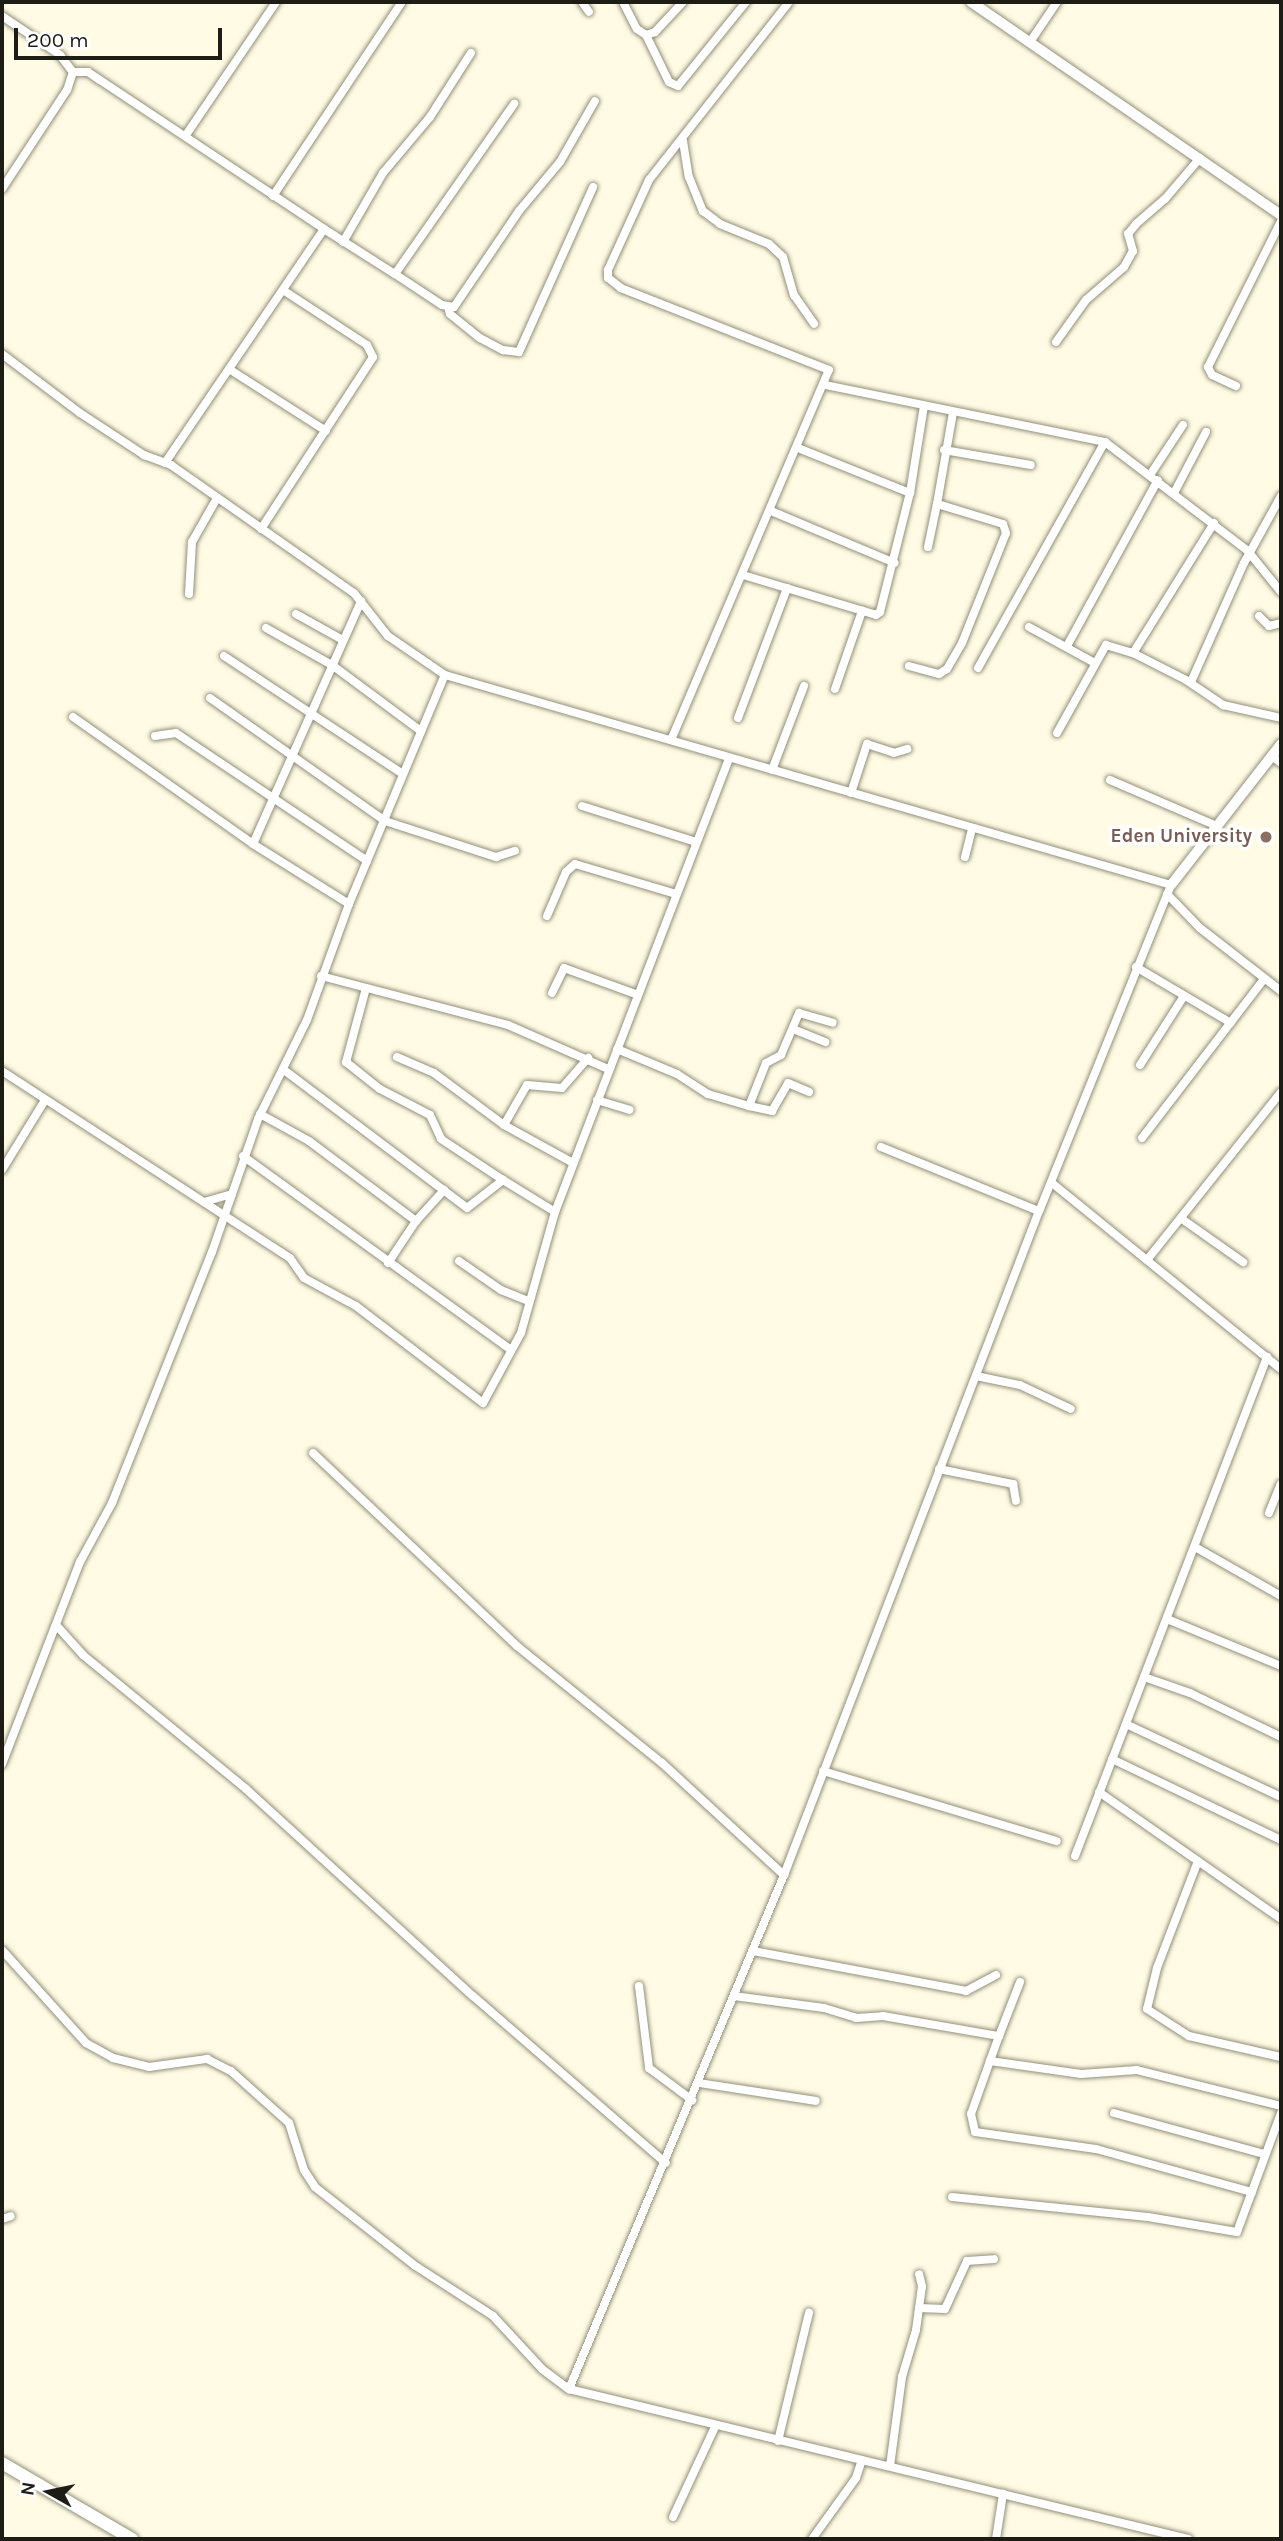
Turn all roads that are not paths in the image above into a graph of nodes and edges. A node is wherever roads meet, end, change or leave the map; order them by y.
1 (276, 2) edge
2 (402, 2) edge
3 (582, 2) edge
4 (623, 2) edge
5 (683, 2) edge
6 (746, 2) edge
7 (789, 2) edge
8 (971, 2) edge
9 (1057, 2) edge
10 (589, 12) dead end
11 (2, 16) edge
12 (646, 35) junction
13 (1030, 42) junction
14 (471, 53) dead end
15 (73, 72) junction
16 (595, 101) dead end
17 (514, 104) dead end
18 (186, 135) junction
19 (683, 141) junction
20 (1200, 158) junction
21 (593, 187) dead end
22 (2, 190) edge
23 (273, 196) junction
24 (1281, 215) edge
25 (1281, 221) edge
26 (324, 229) junction
27 (343, 242) junction
28 (395, 274) junction
29 (283, 290) junction
30 (448, 307) junction
31 (814, 324) dead end
32 (1056, 342) dead end
33 (2, 354) edge
34 (229, 369) junction
35 (825, 385) junction
36 (1236, 386) dead end
37 (924, 406) junction
38 (953, 411) junction
39 (1183, 425) dead end
40 (326, 431) junction
41 (1206, 432) dead end
42 (1105, 442) junction
43 (798, 448) junction
44 (944, 450) junction
45 (164, 463) junction
46 (1031, 465) dead end
47 (1154, 478) junction
48 (1174, 493) junction
49 (910, 494) junction
50 (1281, 496) edge
51 (217, 498) junction
52 (937, 504) junction
53 (771, 511) junction
54 (1213, 523) junction
55 (261, 528) junction
56 (928, 547) dead end
57 (1250, 554) junction
58 (895, 563) junction
59 (743, 575) junction
60 (787, 588) junction
61 (1281, 592) edge
62 (189, 594) dead end
63 (362, 601) junction
64 (862, 611) junction
65 (296, 614) dead end
66 (1259, 616) dead end
67 (1281, 623) edge
68 (1029, 627) dead end
69 (266, 628) dead end
70 (343, 640) junction
71 (1067, 646) junction
72 (1133, 653) junction
73 (224, 656) dead end
74 (1095, 663) junction
75 (332, 666) junction
76 (909, 666) dead end
77 (978, 668) dead end
78 (445, 675) junction
79 (1191, 682) junction
80 (804, 686) dead end
81 (835, 689) dead end
82 (210, 698) dead end
83 (311, 710) junction
84 (73, 717) dead end
85 (738, 718) dead end
86 (1281, 718) edge
87 (421, 731) junction
88 (1058, 733) dead end
89 (155, 736) dead end
90 (671, 740) junction
91 (1281, 744) edge
92 (907, 749) dead end
93 (292, 755) junction
94 (1272, 756) junction
95 (729, 758) junction
96 (1281, 763) edge
97 (772, 770) junction
98 (403, 774) junction
99 (1110, 780) dead end
100 (851, 793) junction
101 (273, 798) junction
102 (582, 806) dead end
103 (385, 821) junction
104 (1217, 826) junction
105 (971, 828) junction
106 (696, 842) junction
107 (253, 844) junction
108 (515, 851) dead end
109 (965, 857) dead end
110 (366, 861) junction
111 (1169, 890) junction
112 (676, 894) junction
113 (349, 904) junction
114 (547, 916) dead end
115 (1136, 967) junction
116 (321, 976) junction
117 (1264, 979) junction
118 (366, 988) junction
119 (1281, 991) edge
120 (552, 993) dead end
121 (638, 995) junction
122 (1184, 996) junction
123 (833, 1023) dead end
124 (1231, 1023) junction
125 (793, 1029) junction
126 (826, 1042) dead end
127 (617, 1049) junction
128 (397, 1057) dead end
129 (588, 1058) junction
130 (1140, 1065) dead end
131 (608, 1069) junction
132 (284, 1070) junction
133 (2, 1071) edge
134 (809, 1092) dead end
135 (1281, 1092) edge
136 (45, 1100) junction
137 (597, 1100) junction
138 (749, 1106) junction
139 (630, 1110) dead end
140 (260, 1114) junction
141 (504, 1125) junction
142 (1142, 1138) dead end
143 (881, 1147) dead end
144 (243, 1156) junction
145 (573, 1163) junction
146 (2, 1170) edge
147 (503, 1180) junction
148 (1052, 1182) junction
149 (444, 1190) junction
150 (232, 1194) junction
151 (204, 1202) junction
152 (1039, 1211) junction
153 (555, 1212) junction
154 (223, 1214) junction
155 (1182, 1219) junction
156 (416, 1221) junction
157 (1147, 1259) junction
158 (459, 1261) dead end
159 (1243, 1262) dead end
160 (388, 1263) junction
161 (528, 1301) junction
162 (511, 1350) junction
163 (1267, 1357) junction
164 (1281, 1369) edge
165 (976, 1376) junction
166 (1071, 1409) dead end
167 (313, 1453) dead end
168 (939, 1469) junction
169 (1281, 1484) edge
170 (1016, 1501) dead end
171 (1269, 1513) dead end
172 (1195, 1547) junction
173 (1281, 1596) edge
174 (1167, 1619) junction
175 (57, 1626) junction
176 (1281, 1666) edge
177 (1144, 1677) junction
178 (1126, 1724) junction
179 (1281, 1737) edge
180 (1112, 1759) junction
181 (2, 1764) edge
182 (824, 1771) junction
183 (1100, 1792) junction
184 (1281, 1797) edge
185 (1281, 1840) edge
186 (1057, 1841) dead end
187 (1075, 1856) dead end
188 (1198, 1861) junction
189 (784, 1875) junction
190 (1281, 1919) edge
191 (2, 1950) edge
192 (753, 1951) junction
193 (996, 1975) dead end
194 (1020, 1982) dead end
195 (639, 1986) dead end
196 (734, 1996) junction
197 (999, 2036) junction
198 (1281, 2057) edge
199 (990, 2062) junction
200 (699, 2083) junction
201 (692, 2100) junction
202 (816, 2101) dead end
203 (1281, 2106) edge
204 (1114, 2113) dead end
205 (1281, 2113) edge
206 (1264, 2154) junction
207 (666, 2163) junction
208 (1252, 2192) junction
209 (952, 2197) dead end
210 (11, 2217) dead end
211 (2, 2219) edge
212 (994, 2259) dead end
213 (919, 2274) dead end
214 (919, 2308) junction
215 (808, 2313) dead end
216 (569, 2389) junction
217 (715, 2427) junction
218 (778, 2441) junction
219 (862, 2460) junction
220 (2, 2463) edge
221 (890, 2466) junction
222 (1003, 2494) junction
223 (673, 2516) dead end
224 (132, 2539) edge
225 (812, 2539) edge
226 (996, 2539) edge
227 (1188, 2539) edge

1 - 18 street
2 - 23 street
3 - 10 street
4 - 12 street
5 - 12 street
6 - 12 street
7 - 19 street
8 - 13 street
9 - 13 street
11 - 15 street
13 - 20 street
14 - 27 street
15 - 18 street
15 - 22 street
16 - 30 street
17 - 28 street
18 - 23 street
19 - 31 street
19 - 35 street
20 - 24 street
20 - 32 street
21 - 30 street
23 - 26 street
25 - 36 street
26 - 27 street
26 - 29 street
27 - 28 street
28 - 30 street
29 - 34 street
29 - 40 street
33 - 45 street
34 - 40 street
34 - 45 street
35 - 37 street
35 - 43 street
37 - 38 street
37 - 49 street
38 - 42 street
38 - 44 street
39 - 47 street
40 - 55 street
41 - 48 street
42 - 47 street
42 - 77 street
43 - 49 street
43 - 53 street
44 - 46 street
44 - 52 street
45 - 51 street
47 - 48 street
47 - 71 street
48 - 54 street
49 - 58 street
50 - 57 street
51 - 55 street
51 - 62 street
52 - 56 street
52 - 76 street
53 - 58 street
53 - 59 street
54 - 57 street
54 - 72 street
55 - 63 street
57 - 61 street
57 - 79 street
58 - 64 street
59 - 60 street
59 - 90 street
60 - 64 street
60 - 85 street
63 - 70 street
63 - 78 street
64 - 81 street
65 - 70 street
66 - 67 street
68 - 71 street
69 - 75 street
70 - 75 street
71 - 74 street
72 - 74 street
72 - 79 street
73 - 83 street
74 - 88 street
75 - 83 street
75 - 87 street
78 - 87 street
78 - 90 street
79 - 86 street
80 - 97 street
82 - 93 street
83 - 93 street
83 - 98 street
84 - 107 street
87 - 98 street
89 - 101 street
90 - 95 street
91 - 94 street
92 - 100 street
93 - 101 street
93 - 103 street
94 - 96 street
94 - 104 street
95 - 97 street
95 - 106 street
97 - 100 street
98 - 103 street
99 - 104 street
100 - 105 street
101 - 107 street
101 - 110 street
102 - 106 street
103 - 108 street
103 - 110 street
104 - 111 street
105 - 109 street
105 - 111 street
106 - 112 street
107 - 113 street
110 - 113 street
111 - 115 street
111 - 117 street
112 - 114 street
112 - 121 street
113 - 116 street
115 - 122 street
115 - 148 street
116 - 118 street
116 - 132 street
117 - 119 street
117 - 124 street
118 - 129 street
118 - 147 street
120 - 121 street
121 - 127 street
122 - 124 street
122 - 130 street
123 - 125 street
124 - 142 street
125 - 126 street
125 - 138 street
127 - 131 street
127 - 138 street
128 - 141 street
129 - 131 street
129 - 141 street
131 - 137 street
132 - 140 street
132 - 149 street
133 - 136 street
134 - 138 street
135 - 155 street
136 - 146 street
136 - 151 street
137 - 139 street
137 - 145 street
140 - 144 street
140 - 156 street
141 - 145 street
143 - 152 street
144 - 150 street
144 - 160 street
145 - 153 street
147 - 149 street
147 - 153 street
148 - 152 street
148 - 157 street
149 - 156 street
150 - 151 street
150 - 154 street
151 - 154 street
152 - 165 street
153 - 161 street
154 - 162 street
154 - 175 street
155 - 157 street
155 - 159 street
156 - 160 street
157 - 163 street
158 - 161 street
160 - 162 street
161 - 162 street
163 - 164 street
163 - 172 street
165 - 166 street
165 - 168 street
167 - 189 street
168 - 170 street
168 - 182 street
169 - 171 street
172 - 173 street
172 - 174 street
174 - 176 street
174 - 177 street
175 - 181 street
175 - 207 street
177 - 178 street
177 - 179 street
178 - 180 street
178 - 184 street
180 - 183 street
180 - 185 street
182 - 186 street
182 - 189 street
183 - 187 street
183 - 188 street
188 - 190 street
188 - 198 street
189 - 192 street
191 - 216 street
192 - 193 street
192 - 196 street
194 - 197 street
195 - 201 street
196 - 197 street
196 - 200 street
197 - 199 street
199 - 203 street
199 - 208 street
200 - 201 street
200 - 202 street
201 - 207 street
204 - 206 street
205 - 206 street
206 - 208 street
207 - 216 street
208 - 209 street
210 - 211 street
212 - 214 street
213 - 214 street
214 - 221 street
215 - 218 street
216 - 217 street
217 - 218 street
217 - 223 street
218 - 219 street
219 - 221 street
219 - 225 street
220 - 224 main road
221 - 222 street
222 - 226 street
222 - 227 street

